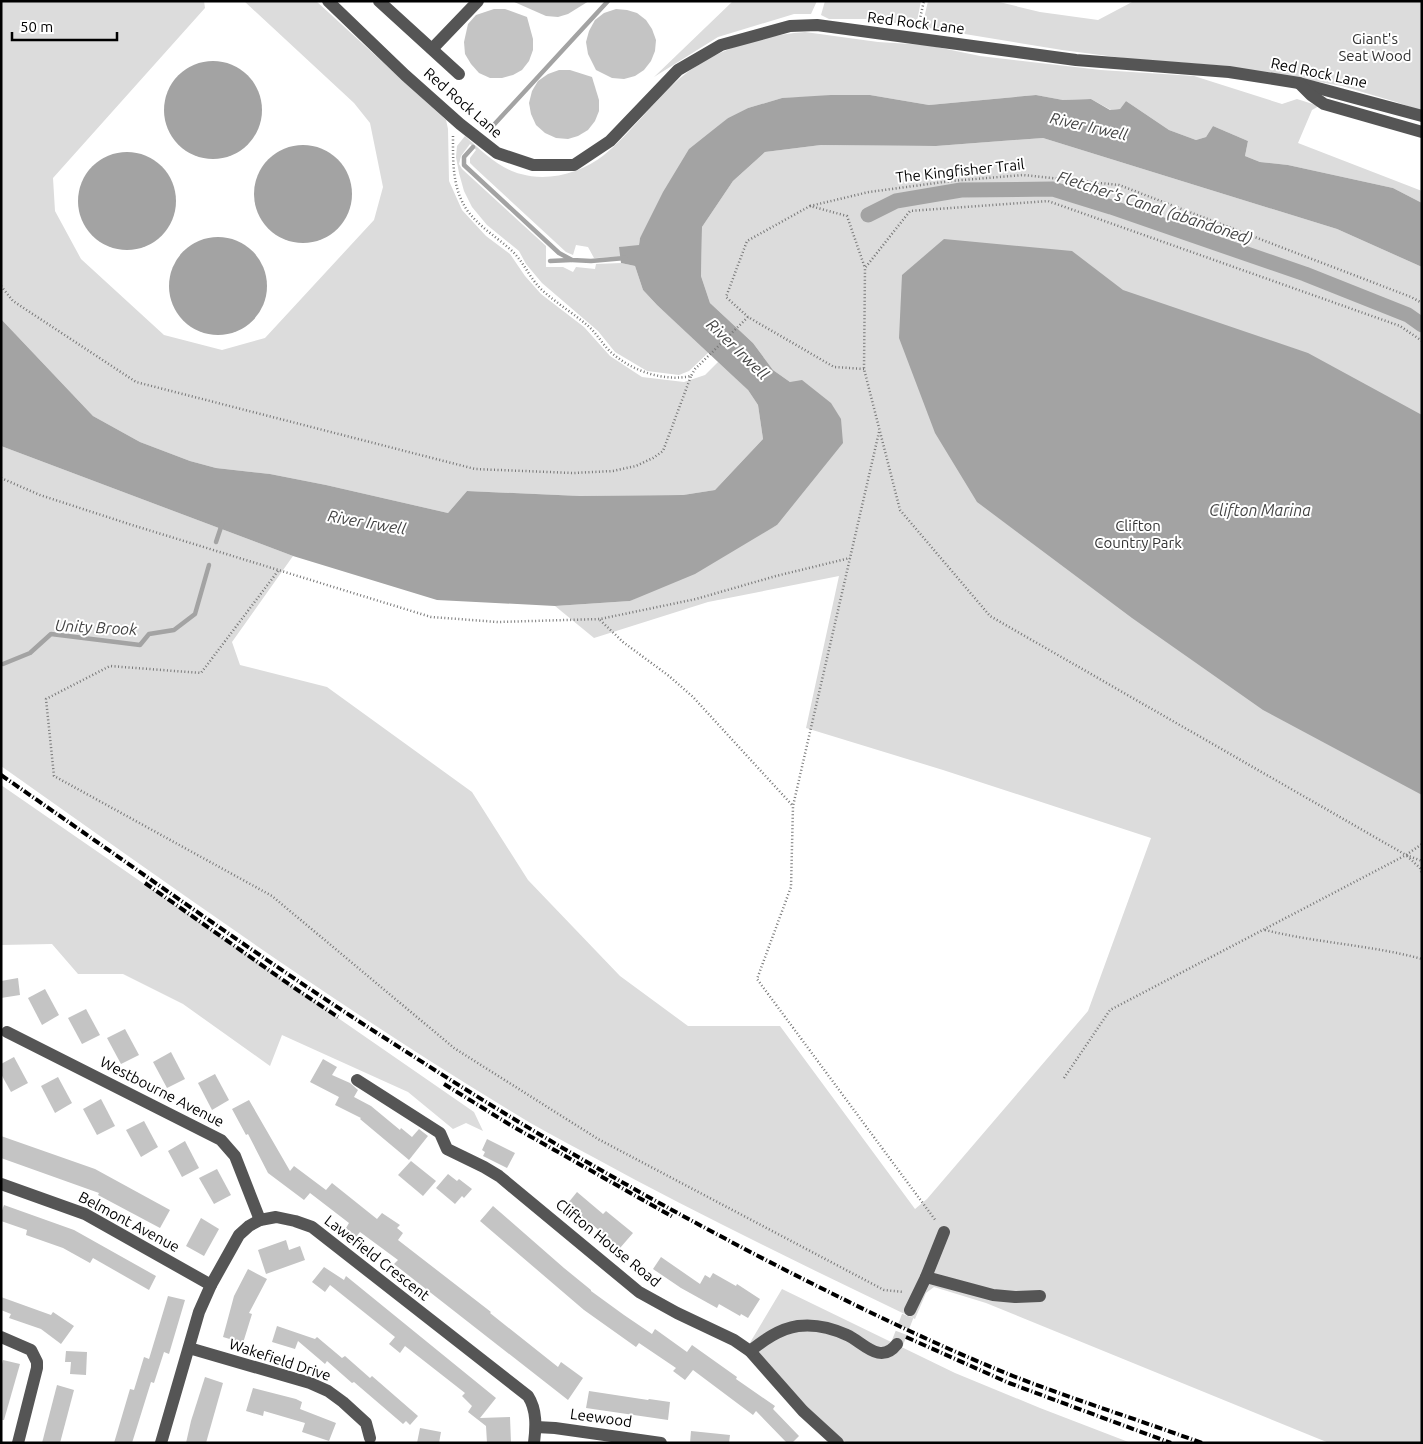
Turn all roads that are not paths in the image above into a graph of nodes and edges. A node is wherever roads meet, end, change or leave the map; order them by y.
1 (328, 1) edge
2 (380, 1) edge
3 (478, 1) edge
4 (432, 50) junction
5 (459, 74) dead end
6 (1299, 83) junction
7 (1422, 116) edge
8 (1422, 132) edge
9 (7, 1032) dead end
10 (357, 1080) dead end
11 (1, 1184) edge
12 (260, 1220) junction
13 (944, 1232) road end
14 (926, 1277) junction
15 (211, 1285) junction
16 (1040, 1296) dead end
17 (910, 1310) tunnel mouth
18 (1, 1337) edge
19 (897, 1344) dead end
20 (189, 1348) junction
21 (750, 1351) junction
22 (536, 1427) junction
23 (370, 1438) dead end
24 (665, 1440) edge
25 (18, 1443) edge
26 (160, 1443) edge
27 (534, 1443) edge
28 (838, 1443) edge

1 - 6 street, Red Rock Lane
2 - 4 street
3 - 4 street
4 - 5 street
6 - 7 street, Red Rock Lane
6 - 8 street
9 - 12 street, Westbourne Avenue
10 - 21 street, Clifton House Road
11 - 15 street, Belmont Avenue
12 - 15 street, Lawefield Crescent
12 - 22 street, Lawefield Crescent
13 - 14 street
14 - 16 street
14 - 17 street
15 - 20 street, Lawefield Crescent
18 - 25 street
19 - 21 street
20 - 23 street, Wakefield Drive
20 - 26 street, Lawefield Crescent
21 - 28 street, Clifton House Road
22 - 24 street, Leewood
22 - 27 street, Lawefield Crescent

